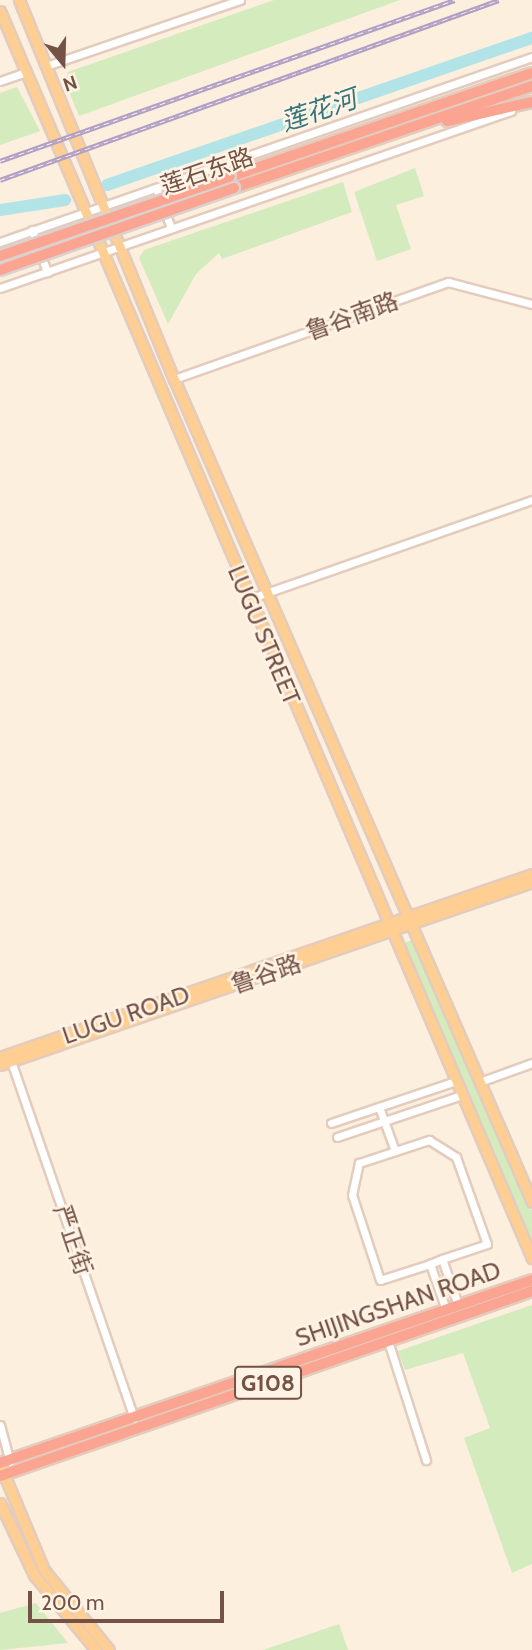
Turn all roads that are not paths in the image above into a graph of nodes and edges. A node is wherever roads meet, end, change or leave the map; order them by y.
1 (19, 0) edge
2 (240, 0) edge
3 (1, 16) edge
4 (532, 57) edge
5 (46, 66) junction
6 (26, 72) junction
7 (532, 73) edge
8 (0, 81) edge
9 (532, 86) edge
10 (532, 103) edge
11 (397, 132) junction
12 (81, 157) junction
13 (62, 163) junction
14 (232, 182) junction
15 (156, 188) junction
16 (101, 208) junction
17 (82, 214) junction
18 (171, 228) junction
19 (32, 230) junction
20 (0, 242) edge
21 (118, 246) junction
22 (100, 253) junction
23 (0, 256) edge
24 (0, 270) edge
25 (47, 271) junction
26 (0, 288) edge
27 (532, 304) edge
28 (174, 379) junction
29 (532, 499) edge
30 (268, 593) junction
31 (249, 599) junction
32 (532, 874) edge
33 (532, 882) edge
34 (412, 920) junction
35 (390, 928) junction
36 (0, 1057) edge
37 (11, 1061) junction
38 (532, 1063) edge
39 (0, 1066) edge
40 (482, 1080) junction
41 (456, 1081) junction
42 (462, 1095) junction
43 (379, 1107) junction
44 (384, 1121) junction
45 (331, 1123) dead end
46 (337, 1137) dead end
47 (395, 1152) junction
48 (532, 1202) edge
49 (532, 1258) edge
50 (442, 1259) junction
51 (430, 1264) junction
52 (532, 1280) edge
53 (532, 1291) edge
54 (458, 1306) junction
55 (446, 1310) junction
56 (388, 1341) junction
57 (134, 1418) junction
58 (0, 1425) edge
59 (12, 1459) junction
60 (426, 1460) dead end
61 (1, 1470) edge
62 (0, 1503) edge
63 (96, 1650) edge
64 (109, 1650) edge

1 - 5 main road, LUGU STREET
2 - 5 street
3 - 6 main road, LUGU STREET
4 - 15 street, 莲石东路
5 - 12 main road, LUGU STREET
6 - 8 street
6 - 13 main road, LUGU STREET
7 - 14 highway
9 - 11 highway
10 - 11 highway
10 - 18 street, 莲石东路
11 - 14 highway
12 - 13 main road
12 - 16 main road, LUGU STREET
13 - 17 main road, LUGU STREET
14 - 23 highway, bridge
14 - 24 highway, bridge
15 - 16 street, 莲石东路
15 - 18 street
16 - 17 street, 莲石东路
16 - 21 main road, LUGU STREET
17 - 19 street, 莲石东路
17 - 22 main road, LUGU STREET
18 - 21 street, 莲石东路
19 - 20 street, 莲石东路
19 - 25 street
21 - 22 street, 莲石东路
21 - 28 main road, LUGU STREET
22 - 25 street, 莲石东路
22 - 31 main road, LUGU STREET
25 - 26 street, 莲石东路
27 - 28 street, 鲁谷南路
28 - 30 main road, LUGU STREET
29 - 30 street
30 - 31 street
30 - 34 main road, LUGU STREET
31 - 35 main road, LUGU STREET
32 - 34 main road, 鲁谷路
33 - 34 main road, 鲁谷路
34 - 35 main road, 鲁谷路
34 - 40 main road, LUGU STREET
35 - 36 main road, LUGU ROAD
35 - 37 main road, 鲁谷路
35 - 41 main road, LUGU STREET
37 - 39 main road, 鲁谷路
37 - 57 street, 严正街
38 - 40 street
40 - 48 main road, LUGU STREET
41 - 42 main road, LUGU STREET
41 - 43 street
42 - 44 street
42 - 49 main road, LUGU STREET
43 - 44 street
43 - 45 street
44 - 46 street
44 - 47 street
47 - 50 street
47 - 51 street
50 - 51 street
50 - 54 street
51 - 55 street
52 - 54 highway, SHIJINGSHAN ROAD / G108
53 - 56 highway, SHIJINGSHAN ROAD / G108
54 - 55 highway, SHIJINGSHAN ROAD / G108
55 - 57 highway, SHIJINGSHAN ROAD / G108
56 - 60 street
56 - 61 highway, SHIJINGSHAN ROAD / G108
57 - 59 highway, SHIJINGSHAN ROAD / G108
58 - 59 street
59 - 61 highway, SHIJINGSHAN ROAD / G108
61 - 64 main road
62 - 63 main road

